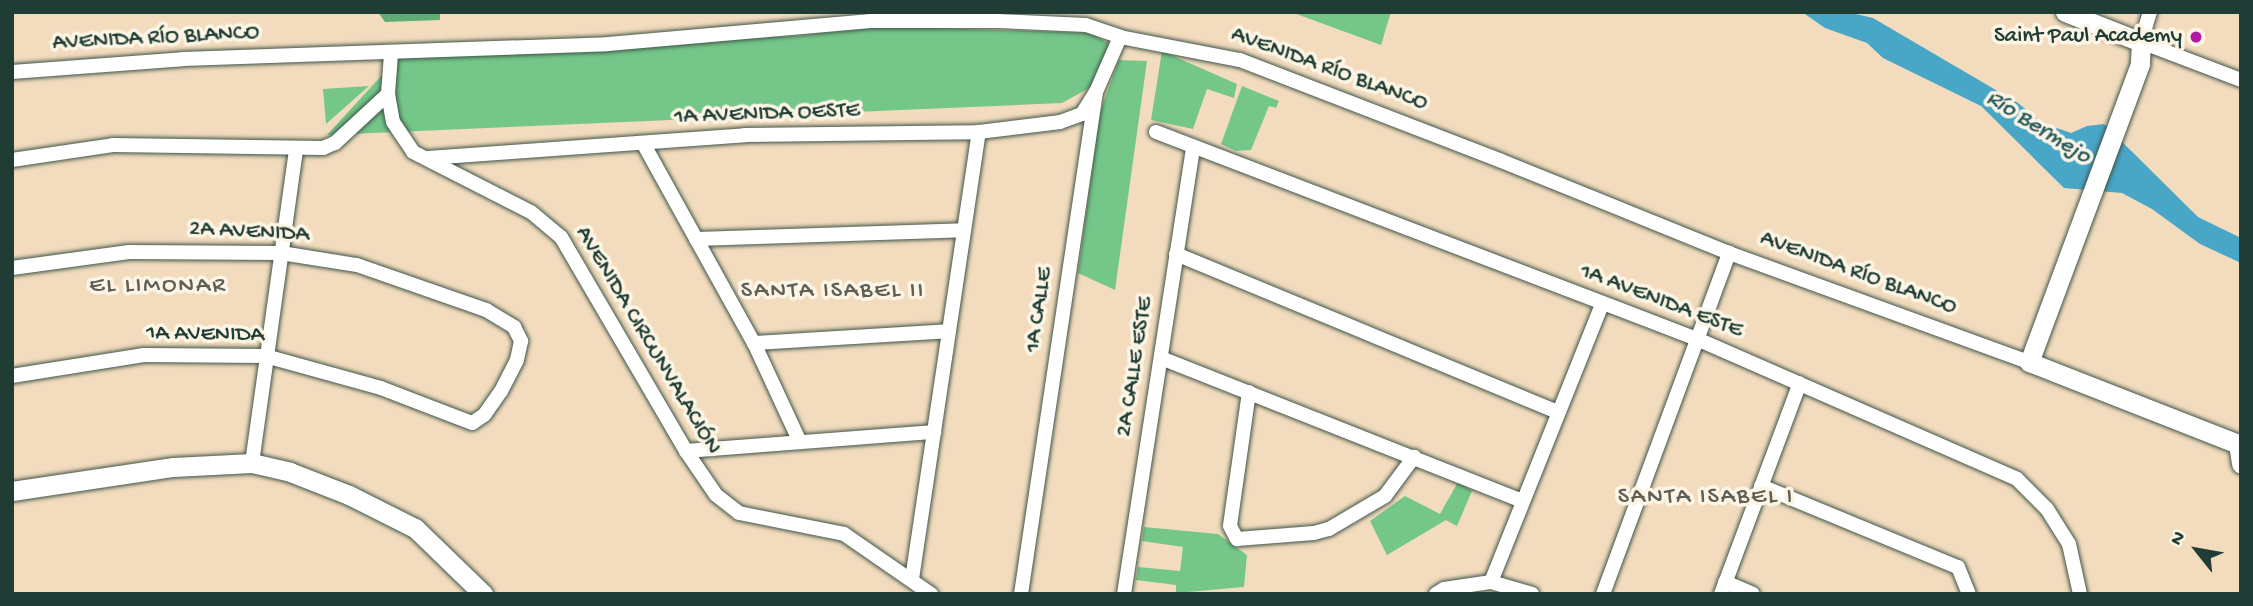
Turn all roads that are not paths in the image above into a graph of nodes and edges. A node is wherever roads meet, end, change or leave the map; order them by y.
1 (2065, 12) edge
2 (2150, 12) edge
3 (1120, 37) junction
4 (2141, 42) junction
5 (391, 54) junction
6 (12, 72) edge
7 (2241, 80) edge
8 (1096, 92) junction
9 (388, 94) junction
10 (979, 132) junction
11 (1156, 132) dead end
12 (643, 143) junction
13 (1193, 146) junction
14 (296, 149) junction
15 (426, 158) junction
16 (12, 160) edge
17 (964, 230) junction
18 (696, 239) junction
19 (281, 253) junction
20 (1729, 253) junction
21 (1176, 254) junction
22 (12, 268) edge
23 (1602, 304) junction
24 (949, 331) junction
25 (1697, 339) junction
26 (754, 343) junction
27 (266, 356) junction
28 (1161, 358) junction
29 (2029, 362) junction
30 (12, 376) edge
31 (1800, 383) junction
32 (1249, 393) junction
33 (1558, 412) junction
34 (472, 423) joint
35 (934, 432) junction
36 (800, 442) junction
37 (686, 451) junction
38 (2240, 451) edge
39 (1413, 457) junction
40 (252, 463) junction
41 (1761, 486) junction
42 (12, 491) edge
43 (1522, 500) junction
44 (912, 579) junction
45 (1490, 582) junction
46 (1723, 588) edge
47 (483, 594) edge
48 (931, 594) edge
49 (1021, 594) edge
50 (1125, 594) edge
51 (1436, 594) edge
52 (1532, 594) edge
53 (1603, 594) edge
54 (1753, 594) edge
55 (1969, 594) edge
56 (2080, 594) edge

1 - 4 street
2 - 4 street
3 - 5 street, AVENIDA RÍO BLANCO
3 - 8 street, 1A CALLE
3 - 20 street, AVENIDA RÍO BLANCO
4 - 7 street
4 - 29 street
5 - 6 street, AVENIDA RÍO BLANCO
5 - 9 street, AVENIDA CIRCUNVALACIÓN
8 - 10 street, 1A AVENIDA OESTE
8 - 49 street, 1A CALLE
9 - 14 street
9 - 15 street, AVENIDA CIRCUNVALACIÓN
10 - 12 street, 1A AVENIDA OESTE
10 - 17 street
11 - 13 street, 1A AVENIDA ESTE
12 - 15 street, 1A AVENIDA OESTE
12 - 18 street
13 - 21 street, 2A CALLE ESTE
13 - 23 street, 1A AVENIDA ESTE
14 - 16 street
14 - 19 street
15 - 37 street, AVENIDA CIRCUNVALACIÓN
17 - 18 street
17 - 24 street
18 - 26 street
19 - 22 street, 2A AVENIDA
19 - 27 street
19 - 34 street, 2A AVENIDA
20 - 25 street
20 - 29 street, AVENIDA RÍO BLANCO
21 - 28 street, 2A CALLE ESTE
21 - 33 street
23 - 25 street, 1A AVENIDA ESTE
23 - 33 street
24 - 26 street
24 - 35 street
25 - 31 street, 1A AVENIDA ESTE
25 - 53 street
26 - 36 street
27 - 30 street, 1A AVENIDA
27 - 34 street, 1A AVENIDA
27 - 40 street
28 - 32 street
28 - 50 street, 2A CALLE ESTE
29 - 38 street, AVENIDA RÍO BLANCO
31 - 41 street
31 - 56 street, 1A AVENIDA ESTE
32 - 39 street
32 - 39 street
33 - 43 street
35 - 36 street
35 - 44 street
36 - 37 street
37 - 44 street, AVENIDA CIRCUNVALACIÓN
39 - 43 street
40 - 42 street
40 - 47 street
41 - 46 street
41 - 55 street
43 - 45 street
44 - 48 street, AVENIDA CIRCUNVALACIÓN
45 - 51 street
45 - 52 street
46 - 54 street

